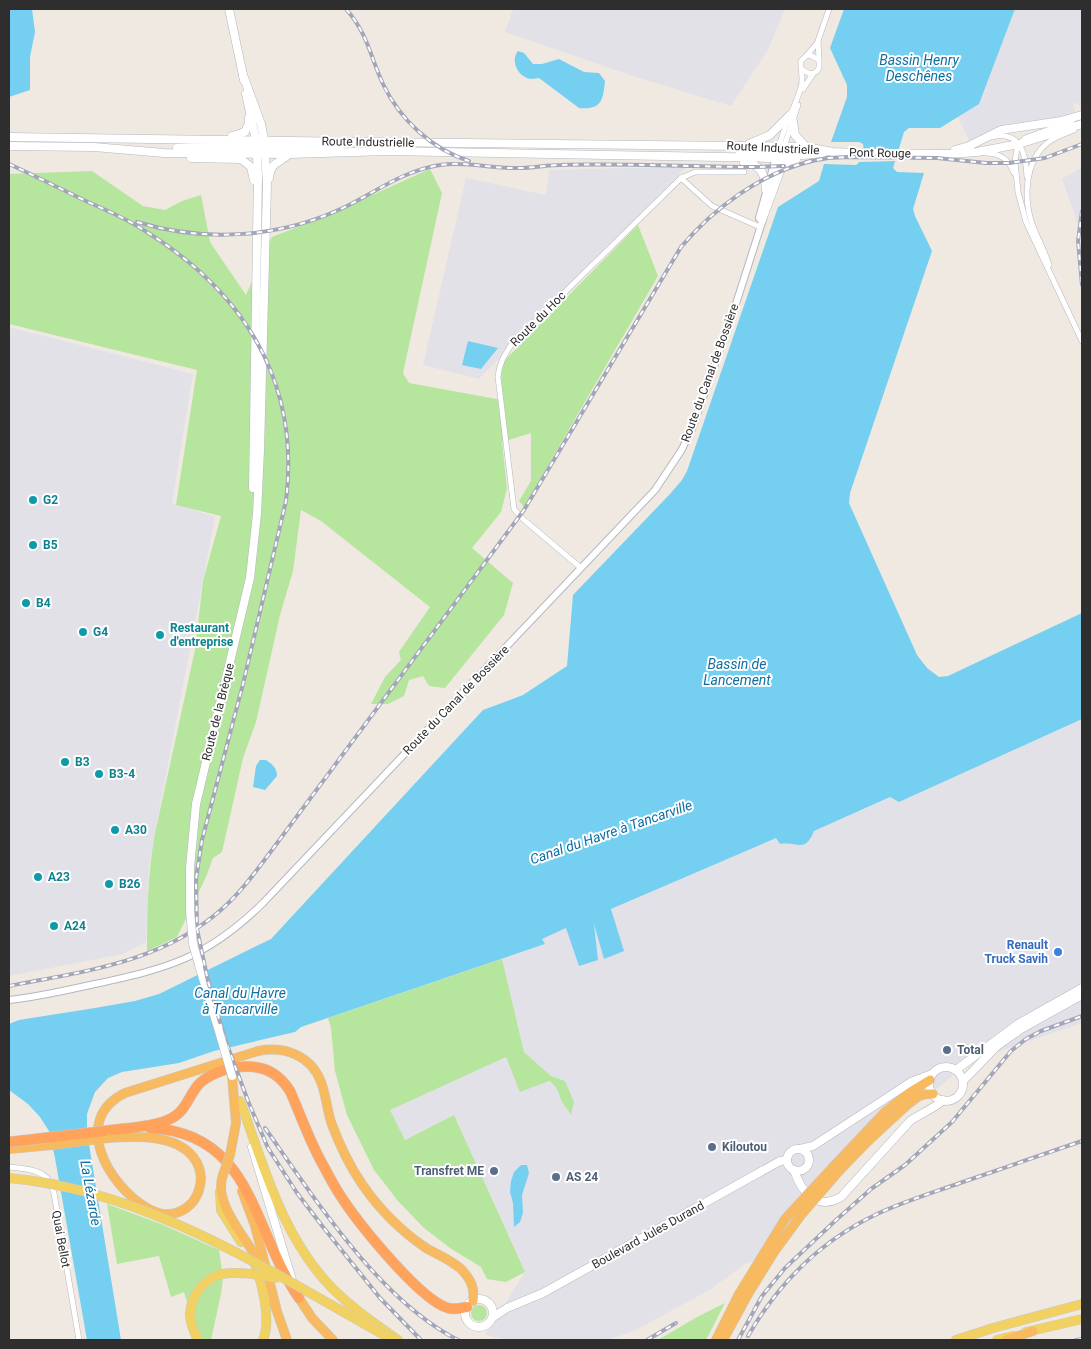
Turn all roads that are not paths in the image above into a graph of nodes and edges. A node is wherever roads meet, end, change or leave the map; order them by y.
1 (229, 9) edge
2 (830, 9) edge
3 (818, 41) junction
4 (807, 55) junction
5 (819, 60) junction
6 (803, 70) junction
7 (814, 74) junction
8 (243, 75) junction
9 (249, 106) junction
10 (1082, 115) edge
11 (792, 118) junction
12 (261, 124) junction
13 (1082, 125) edge
14 (9, 137) edge
15 (175, 138) junction
16 (981, 141) junction
17 (336, 142) junction
18 (364, 142) junction
19 (1019, 144) junction
20 (9, 146) edge
21 (739, 146) junction
22 (261, 147) junction
23 (145, 151) junction
24 (806, 151) junction
25 (779, 152) junction
26 (833, 152) joint
27 (941, 153) junction
28 (289, 154) junction
29 (538, 154) junction
30 (957, 154) junction
31 (744, 172) dead end
32 (681, 178) junction
33 (1016, 180) junction
34 (267, 184) junction
35 (1027, 187) junction
36 (766, 190) junction
37 (257, 214) junction
38 (760, 224) junction
39 (1053, 277) junction
40 (1082, 341) edge
41 (252, 560) junction
42 (581, 568) junction
43 (1082, 988) edge
44 (1082, 995) edge
45 (9, 1000) edge
46 (956, 1070) junction
47 (232, 1076) junction
48 (931, 1077) junction
49 (963, 1081) junction
50 (933, 1094) junction
51 (240, 1100) junction
52 (943, 1100) junction
53 (106, 1135) junction
54 (9, 1142) edge
55 (9, 1149) edge
56 (800, 1149) junction
57 (787, 1160) junction
58 (9, 1167) edge
59 (837, 1168) junction
60 (794, 1170) junction
61 (9, 1178) edge
62 (222, 1178) junction
63 (284, 1280) junction
64 (744, 1294) junction
65 (299, 1298) junction
66 (470, 1304) junction
67 (1082, 1304) edge
68 (491, 1305) junction
69 (276, 1307) junction
70 (507, 1308) junction
71 (492, 1318) junction
72 (1082, 1319) edge
73 (1033, 1331) junction
74 (79, 1340) edge
75 (198, 1340) edge
76 (263, 1340) edge
77 (287, 1340) edge
78 (332, 1340) edge
79 (393, 1340) edge
80 (398, 1340) edge
81 (716, 1340) edge
82 (723, 1340) edge
83 (956, 1340) edge
84 (997, 1340) edge
85 (1006, 1340) edge

1 - 8 main road
2 - 3 street
3 - 4 street
3 - 5 street
4 - 5 street
4 - 6 street
5 - 7 street
6 - 7 street
6 - 11 street, Route du Canal de Bossière
7 - 11 street, Route du Canal de Bossière
8 - 9 main road
8 - 12 main road
9 - 15 main road
9 - 22 main road
10 - 16 main road
10 - 19 street
11 - 21 main road
11 - 24 main road
11 - 25 street, Route du Canal de Bossière
12 - 17 main road
12 - 22 main road
13 - 19 main road
13 - 35 street
14 - 15 main road, Route Industrielle
15 - 22 main road, Route Industrielle
16 - 19 street
16 - 27 main road
17 - 18 main road, Route Industrielle
17 - 22 main road, Route Industrielle
18 - 21 main road, Route Industrielle
18 - 22 main road
19 - 30 main road
19 - 33 street
19 - 35 street
20 - 23 main road
21 - 25 main road, Route Industrielle
22 - 23 main road
22 - 28 main road, Route Industrielle
22 - 34 main road, Route de la Brèque
22 - 37 main road
23 - 37 main road
24 - 25 main road, Route Industrielle
24 - 25 main road, Route Industrielle
24 - 26 main road, Route Industrielle
24 - 38 main road
25 - 29 main road, Route Industrielle
25 - 36 street, Route du Canal de Bossière
25 - 38 street, Route du Canal de Bossière
26 - 27 main road, Pont Rouge
27 - 30 main road
28 - 29 main road, Route Industrielle
28 - 34 main road
29 - 36 main road
30 - 33 street
31 - 32 street
32 - 38 street
32 - 42 street, Route du Hoc
33 - 39 street
34 - 41 main road, Route de la Brèque
35 - 39 street
36 - 38 street, Route du Canal de Bossière
37 - 41 main road
38 - 42 street, Route du Canal de Bossière
39 - 40 street
41 - 47 main road, Route de la Brèque, bridge
42 - 45 street, Route du Canal de Bossière
43 - 46 main road
44 - 49 main road
46 - 48 main road
46 - 49 main road
47 - 51 main road, Route de la Brèque
47 - 62 highway, bridge
48 - 50 main road
48 - 56 main road
48 - 59 highway
49 - 52 main road
50 - 52 main road
50 - 59 highway
51 - 65 main road, Route de la Brèque
51 - 80 main road
52 - 60 main road
53 - 54 highway, bridge
53 - 55 highway, bridge
53 - 65 highway
53 - 66 highway
53 - 66 highway
53 - 69 highway
56 - 57 main road
56 - 60 main road
57 - 60 main road
57 - 70 main road, Boulevard Jules Durand
58 - 74 street, Quai Bellot
59 - 64 highway, bridge
61 - 63 main road, bridge
62 - 69 highway
62 - 76 main road
63 - 75 main road, bridge
63 - 79 main road, bridge
64 - 81 highway
64 - 82 highway
65 - 78 highway
66 - 68 main road
66 - 71 main road
67 - 83 main road
68 - 70 main road
68 - 71 main road
69 - 77 highway
70 - 71 main road, Boulevard Jules Durand
72 - 73 main road
73 - 84 main road
73 - 85 highway

